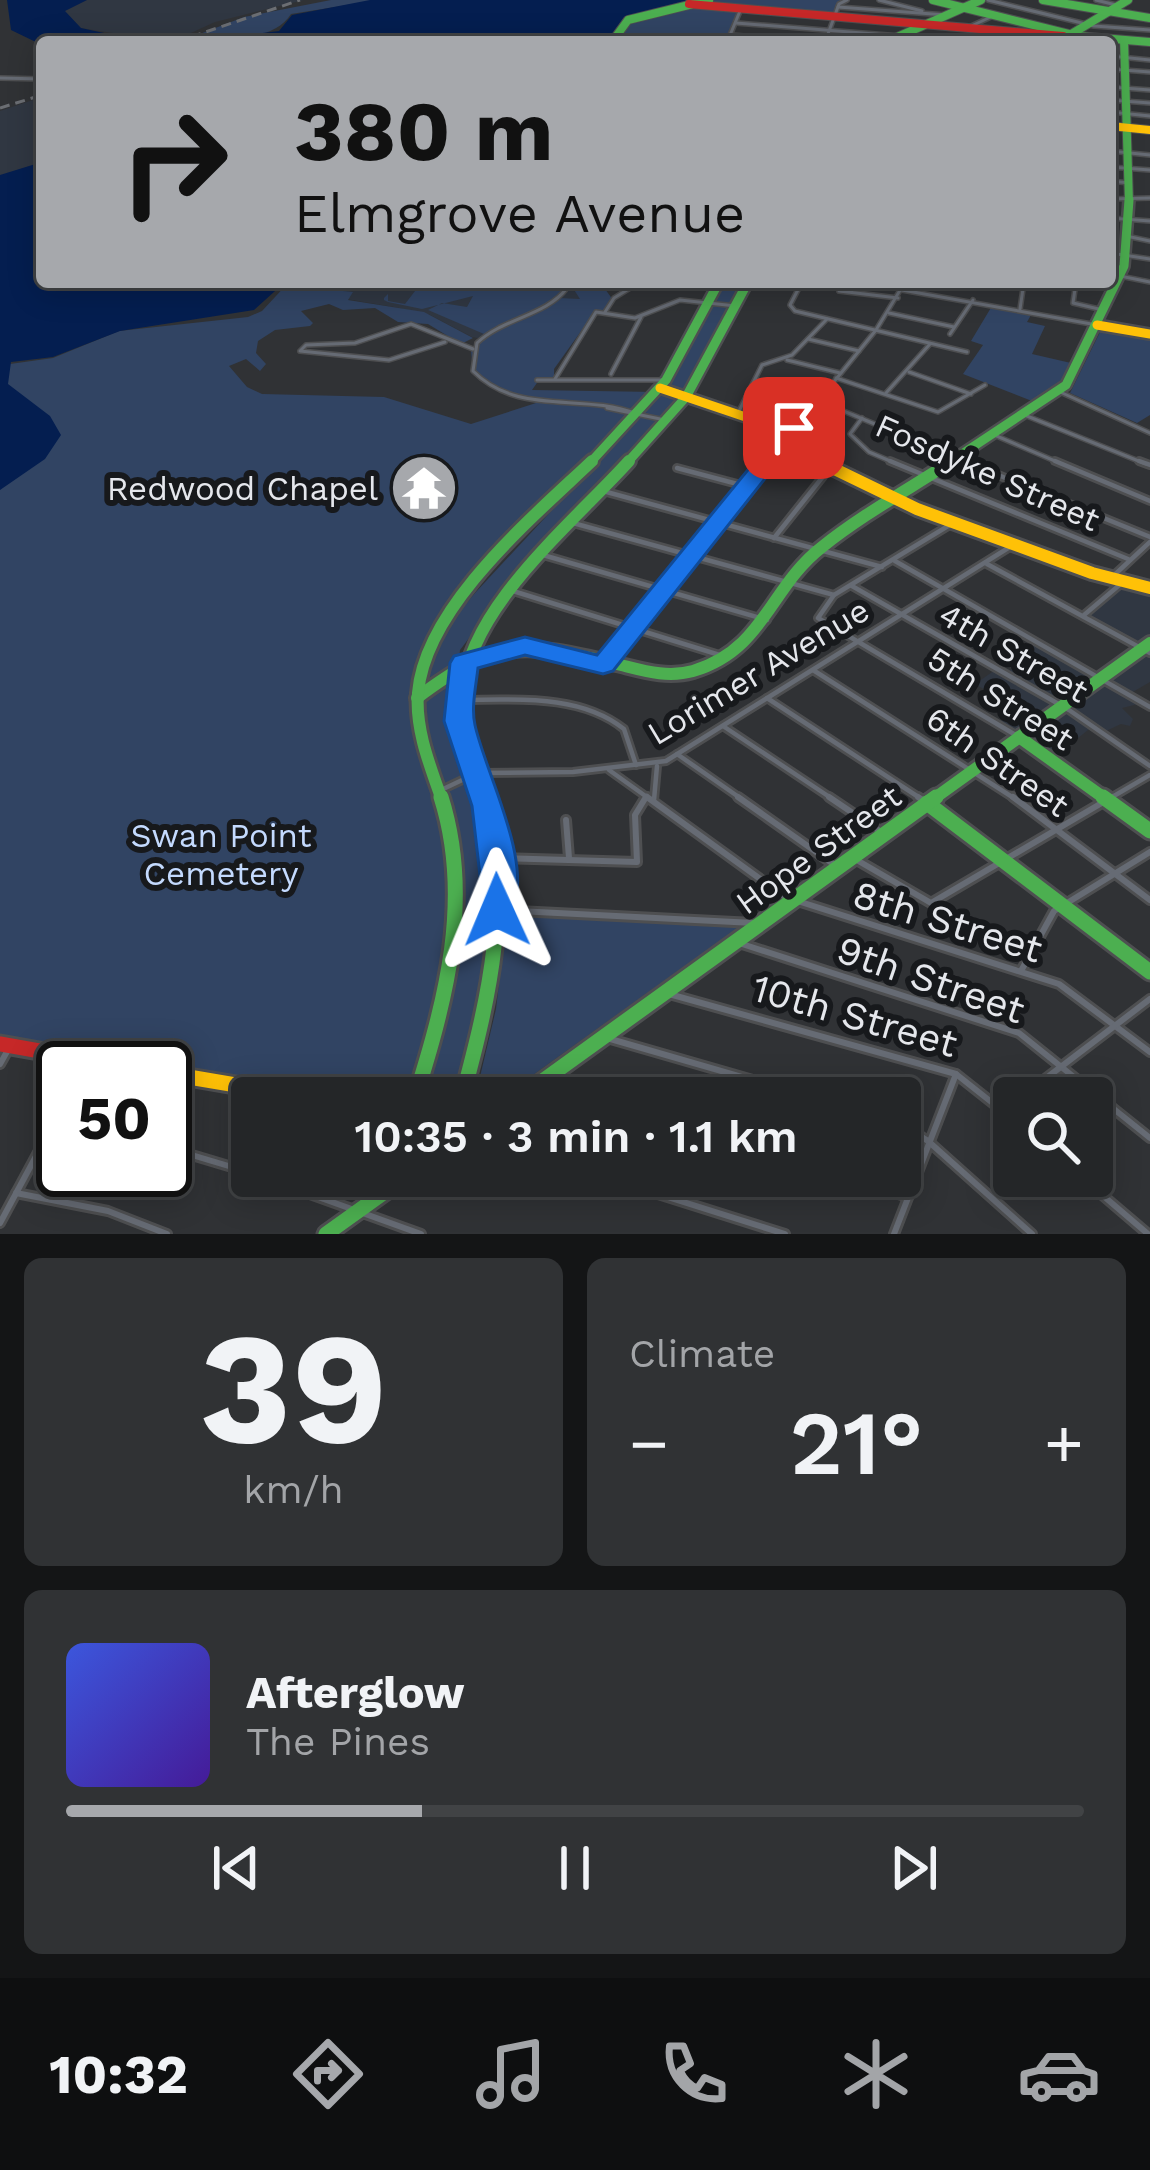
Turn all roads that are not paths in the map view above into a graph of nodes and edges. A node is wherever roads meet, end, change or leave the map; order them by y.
1 (709, 0) edge
2 (847, 0) edge
3 (880, 0) edge
4 (985, 0) edge
5 (1043, 0) edge
6 (1096, 0) edge
7 (1124, 3) edge
8 (689, 4) junction
9 (964, 8) junction
10 (934, 14) edge
11 (995, 15) junction
12 (1105, 15) junction
13 (738, 17) junction
14 (1150, 18) edge
15 (834, 19) junction
16 (1086, 24) junction
17 (967, 28) junction
18 (1150, 30) edge
19 (616, 36) edge
20 (730, 36) edge
21 (827, 36) edge
22 (879, 36) edge
23 (897, 36) edge
24 (1052, 36) edge
25 (1060, 36) edge
26 (1065, 36) edge
27 (1116, 40) edge
28 (1124, 40) junction
29 (1150, 42) edge
30 (1116, 59) edge
31 (1150, 60) edge
32 (1126, 64) junction
33 (1116, 67) edge
34 (1150, 72) edge
35 (0, 78) edge
36 (36, 79) edge
37 (1150, 90) edge
38 (1116, 94) edge
39 (1116, 103) edge
40 (1150, 103) edge
41 (1127, 108) junction
42 (1116, 111) edge
43 (1150, 116) edge
44 (1116, 120) edge
45 (1150, 130) edge
46 (1116, 152) edge
47 (1129, 153) junction
48 (1150, 155) edge
49 (1116, 170) edge
50 (1150, 170) edge
51 (1130, 176) junction
52 (1116, 180) edge
53 (1150, 198) edge
54 (1116, 202) edge
55 (1129, 210) junction
56 (1116, 215) edge
57 (1150, 220) edge
58 (1126, 236) junction
59 (1150, 241) edge
60 (1117, 254) edge
61 (1150, 259) edge
62 (1116, 275) edge
63 (1150, 282) edge
64 (566, 288) edge
65 (630, 288) edge
66 (716, 288) edge
67 (745, 288) edge
68 (799, 288) edge
69 (1023, 288) edge
70 (1075, 288) edge
71 (1110, 288) edge
72 (902, 290) joint
73 (852, 292) dead end
74 (898, 298) junction
75 (973, 300) junction
76 (708, 302) junction
77 (736, 305) junction
78 (1020, 309) junction
79 (1103, 310) junction
80 (605, 312) junction
81 (889, 313) junction
82 (812, 315) junction
83 (641, 317) junction
84 (827, 319) junction
85 (1096, 325) junction
86 (820, 326) junction
87 (954, 327) junction
88 (876, 330) junction
89 (950, 334) dead end
90 (1150, 334) edge
91 (808, 339) junction
92 (445, 342) junction
93 (930, 344) junction
94 (472, 349) junction
95 (859, 352) junction
96 (967, 352) dead end
97 (781, 358) junction
98 (909, 372) junction
99 (838, 376) junction
100 (611, 377) junction
101 (537, 380) dead end
102 (555, 380) junction
103 (755, 380) junction
104 (662, 384) junction
105 (985, 385) dead end
106 (1058, 392) junction
107 (885, 393) junction
108 (688, 394) junction
109 (971, 394) junction
110 (818, 398) junction
111 (738, 413) junction
112 (638, 414) junction
113 (1022, 414) junction
114 (862, 418) junction
115 (665, 420) junction
116 (790, 433) junction
117 (1150, 433) edge
118 (992, 434) junction
119 (958, 455) junction
120 (1150, 465) edge
121 (677, 468) dead end
122 (829, 469) junction
123 (925, 476) junction
124 (745, 486) junction
125 (601, 490) junction
126 (891, 497) junction
127 (1150, 501) edge
128 (572, 522) junction
129 (715, 522) junction
130 (953, 523) junction
131 (774, 538) junction
132 (1149, 542) edge
133 (1013, 544) junction
134 (818, 549) junction
135 (543, 555) junction
136 (690, 555) junction
137 (1128, 559) junction
138 (893, 560) junction
139 (986, 563) junction
140 (881, 567) junction
141 (1117, 580) junction
142 (794, 583) junction
143 (851, 585) junction
144 (945, 588) junction
145 (1150, 588) edge
146 (662, 590) junction
147 (511, 591) junction
148 (834, 595) junction
149 (902, 614) junction
150 (1084, 615) junction
151 (767, 620) junction
152 (633, 627) junction
153 (859, 641) junction
154 (1147, 648) edge
155 (725, 657) junction
156 (464, 663) junction
157 (603, 665) junction
158 (813, 669) junction
159 (1102, 676) junction
160 (417, 698) junction
161 (767, 698) junction
162 (458, 700) junction
163 (1062, 706) junction
164 (1150, 707) edge
165 (723, 726) junction
166 (1019, 737) junction
167 (677, 754) junction
168 (657, 764) junction
169 (636, 765) junction
170 (1150, 766) edge
171 (607, 768) junction
172 (974, 769) junction
173 (477, 773) junction
174 (1150, 775) edge
175 (439, 791) junction
176 (650, 799) junction
177 (1107, 800) junction
178 (927, 803) junction
179 (566, 820) dead end
180 (1056, 830) junction
181 (1150, 831) edge
182 (886, 835) junction
183 (1150, 852) edge
184 (854, 857) junction
185 (497, 858) junction
186 (569, 858) junction
187 (1003, 862) junction
188 (839, 868) junction
189 (1114, 874) junction
190 (794, 900) junction
191 (1150, 900) edge
192 (1060, 907) junction
193 (497, 910) junction
194 (760, 924) junction
195 (736, 942) junction
196 (1021, 971) junction
197 (1150, 972) edge
198 (666, 993) junction
199 (1150, 999) edge
200 (1115, 1024) junction
201 (602, 1037) junction
202 (5, 1045) edge
203 (36, 1052) edge
204 (1150, 1052) edge
205 (0, 1064) edge
206 (1061, 1067) junction
207 (956, 1073) junction
208 (421, 1077) edge
209 (467, 1077) edge
210 (548, 1077) edge
211 (742, 1077) edge
212 (1048, 1077) edge
213 (192, 1078) edge
214 (231, 1084) edge
215 (993, 1103) edge
216 (921, 1136) edge
217 (1150, 1138) edge
218 (928, 1141) junction
219 (192, 1155) edge
220 (36, 1156) edge
221 (921, 1160) edge
222 (231, 1167) edge
223 (16, 1193) junction
224 (319, 1197) edge
225 (376, 1197) edge
226 (668, 1197) edge
227 (908, 1197) edge
228 (1105, 1197) edge
229 (357, 1211) junction
230 (0, 1223) edge
231 (167, 1234) edge
232 (326, 1234) edge
233 (421, 1234) edge
234 (785, 1234) edge
235 (894, 1234) edge
236 (1032, 1234) edge
237 (1148, 1234) edge

1 - 8 street
2 - 15 street
3 - 10 street
4 - 9 street
4 - 16 street
5 - 12 street
6 - 7 street
7 - 12 street
8 - 13 street
8 - 19 street
9 - 10 street
9 - 11 street
10 - 15 street
10 - 17 street
10 - 23 street
11 - 17 street
11 - 25 street
12 - 14 street
12 - 16 street
13 - 15 street
13 - 20 street
15 - 21 street
15 - 22 street
16 - 18 street
16 - 26 street
17 - 24 street
27 - 28 street
28 - 29 street
28 - 32 street
30 - 32 street
31 - 32 street
32 - 33 street
32 - 34 street
32 - 41 street
35 - 36 street
37 - 41 street
38 - 41 street
39 - 41 street
40 - 41 street
41 - 42 street
41 - 43 street
41 - 44 street
41 - 45 street
41 - 47 street
46 - 47 street
47 - 48 street
47 - 51 street
49 - 51 street
50 - 51 street
51 - 52 street
51 - 55 street
53 - 55 street
54 - 55 street
55 - 56 street
55 - 57 street
55 - 58 street
58 - 59 street
58 - 60 street
60 - 61 street
62 - 63 street
64 - 94 street
65 - 80 street
66 - 76 street
67 - 77 street
68 - 82 street
69 - 78 street
70 - 79 street
71 - 79 street
72 - 74 street
72 - 75 street
73 - 74 street
74 - 81 street
75 - 78 street
75 - 87 street
76 - 77 street
76 - 83 street
76 - 104 street
77 - 108 street
78 - 85 street
79 - 85 street
80 - 83 street
80 - 102 street
81 - 87 street
81 - 88 street
82 - 84 street
82 - 86 street
83 - 100 street
84 - 86 street
84 - 88 street
85 - 90 street
85 - 106 street
86 - 91 street
87 - 89 street
88 - 93 street
88 - 95 street
91 - 95 street
91 - 97 street
92 - 92 street
92 - 94 street
93 - 96 street
93 - 98 street
94 - 112 street
95 - 99 street
97 - 99 street
97 - 103 street
98 - 107 street
98 - 109 street
99 - 107 street
99 - 110 street
100 - 102 street
100 - 104 street
101 - 102 street
103 - 110 street
103 - 111 street
104 - 108 street
104 - 112 street
105 - 109 street
106 - 113 street
106 - 117 street
107 - 109 street
108 - 111 street
108 - 115 street
110 - 114 street
110 - 116 street
111 - 116 street
112 - 115 street
112 - 160 street
113 - 118 street
113 - 120 street
114 - 119 street
114 - 123 street, Fosdyke Street
115 - 125 street
116 - 122 street
116 - 124 street
118 - 119 street
118 - 127 street
119 - 123 street
119 - 132 street
121 - 124 street
122 - 126 street
122 - 131 street
123 - 126 street
123 - 137 street, Fosdyke Street
124 - 129 street
125 - 128 street
125 - 129 street
126 - 130 street
126 - 134 street
128 - 135 street
128 - 136 street
129 - 131 street
129 - 136 street
130 - 133 street
130 - 138 street
131 - 134 street
132 - 137 street
133 - 139 street, Lorimer Avenue
133 - 141 street
134 - 140 street
134 - 142 street
135 - 146 street
135 - 147 street
136 - 142 street
136 - 146 street
137 - 141 street
138 - 140 street
138 - 144 street
139 - 144 street, Lorimer Avenue
139 - 150 street
140 - 143 street
141 - 145 street
141 - 150 street
142 - 148 street
142 - 151 street
143 - 148 street
143 - 149 street, 4th Street
144 - 149 street, Lorimer Avenue
144 - 159 street
146 - 151 street
146 - 152 street
147 - 152 street
147 - 156 street
148 - 153 street, 5th Street
149 - 153 street, Lorimer Avenue
149 - 163 street, 4th Street
150 - 154 street
151 - 155 street
152 - 155 street
152 - 157 street
153 - 158 street, Lorimer Avenue
153 - 166 street, 5th Street
154 - 159 street, Hope Street
155 - 157 street
156 - 157 street
156 - 160 street
156 - 162 street
158 - 161 street, Lorimer Avenue
158 - 172 street, 6th Street
159 - 163 street, Hope Street
159 - 164 street
160 - 175 street
161 - 165 street, Lorimer Avenue
161 - 178 street
162 - 169 street
162 - 173 street
163 - 166 street, Hope Street
163 - 170 street, 4th Street
165 - 167 street, Lorimer Avenue
165 - 182 street
166 - 172 street, Hope Street
166 - 177 street, 5th Street
167 - 168 street, Lorimer Avenue
167 - 188 street
168 - 169 street, Lorimer Avenue
168 - 176 street
169 - 171 street, Lorimer Avenue
171 - 173 street, Lorimer Avenue
171 - 176 street, 8th Street
172 - 178 street, Hope Street
172 - 180 street, 6th Street
173 - 175 street, Lorimer Avenue
173 - 185 street
174 - 177 street
175 - 208 street
176 - 186 street
176 - 190 street, 8th Street
177 - 180 street
177 - 181 street, 5th Street
178 - 182 street, Hope Street
178 - 187 street
179 - 186 street
180 - 187 street
180 - 189 street, 6th Street
182 - 184 street, Hope Street
183 - 189 street
184 - 187 street
184 - 188 street, Hope Street
185 - 186 street
185 - 193 street
187 - 192 street
188 - 190 street, Hope Street
189 - 191 street, 6th Street
189 - 192 street
190 - 194 street, Hope Street
190 - 196 street, 8th Street
192 - 196 street
192 - 197 street
193 - 194 street
193 - 209 street
194 - 195 street, Hope Street
195 - 198 street, Hope Street
195 - 206 street, 9th Street
196 - 200 street, 8th Street
198 - 201 street, Hope Street
198 - 207 street, 10th Street
199 - 200 street
200 - 204 street, 8th Street
200 - 206 street
201 - 210 street, Hope Street
201 - 211 street
202 - 203 street
202 - 205 street
206 - 212 street
206 - 217 street, 9th Street
207 - 215 street, 10th Street
207 - 218 street
213 - 214 street
216 - 218 street
218 - 221 street
218 - 236 street
219 - 222 street
220 - 223 street
223 - 230 street
223 - 231 street
224 - 229 street
225 - 229 street
226 - 234 street
227 - 235 street
228 - 237 street
229 - 232 street
229 - 233 street

